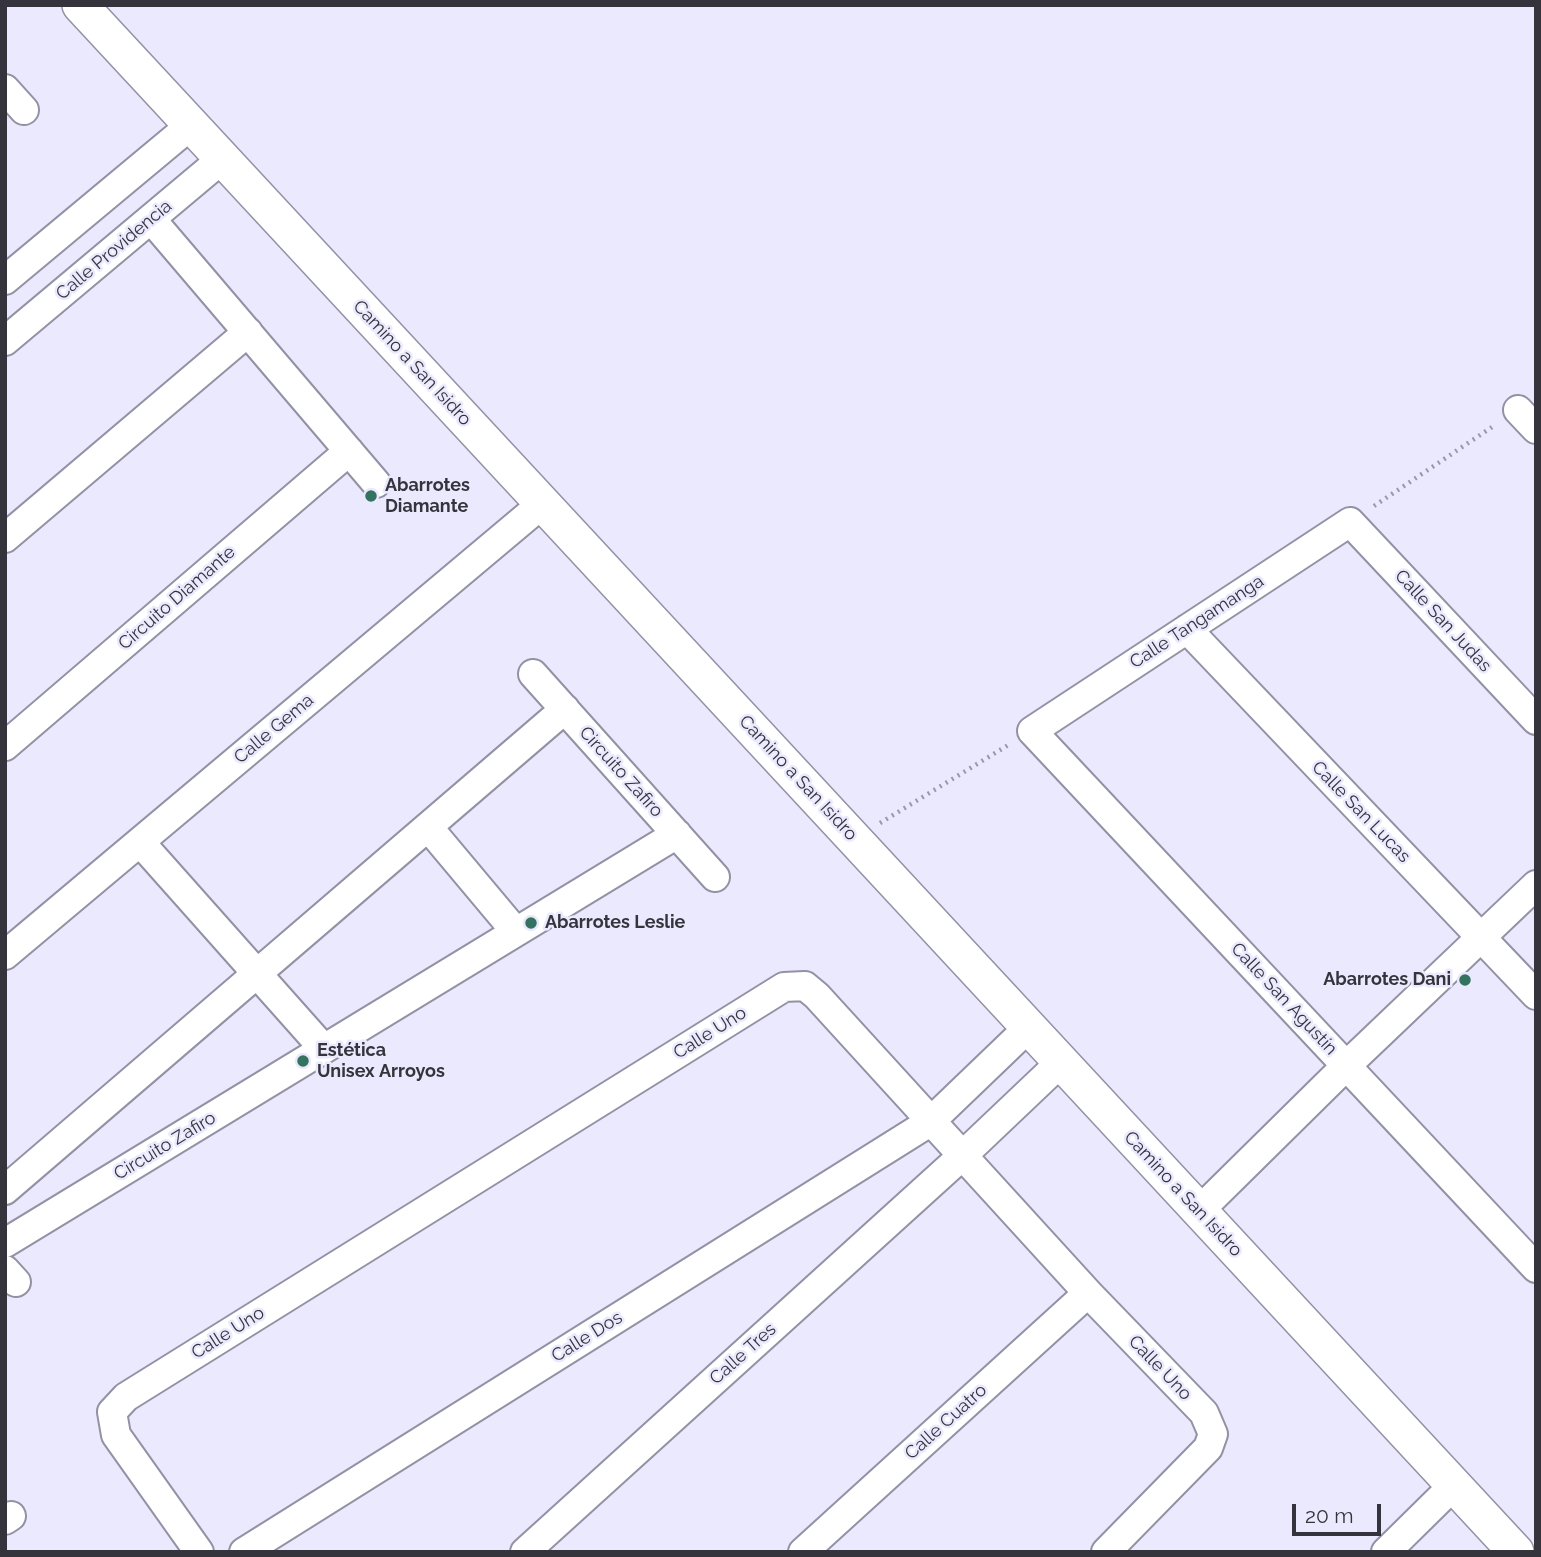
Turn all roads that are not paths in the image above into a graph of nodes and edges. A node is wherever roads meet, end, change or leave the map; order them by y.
1 (80, 5) edge
2 (5, 89) edge
3 (24, 110) dead end
4 (191, 125) junction
5 (222, 159) junction
6 (151, 219) junction
7 (5, 280) edge
8 (248, 332) junction
9 (5, 341) edge
10 (349, 451) junction
11 (376, 483) dead end
12 (542, 503) junction
13 (1350, 522) joint
14 (5, 538) edge
15 (1187, 629) junction
16 (533, 674) dead end
17 (565, 709) junction
18 (1536, 720) edge
19 (1032, 731) joint
20 (5, 746) edge
21 (428, 827) junction
22 (677, 834) junction
23 (140, 842) junction
24 (715, 877) dead end
25 (1536, 885) edge
26 (516, 932) junction
27 (1481, 938) junction
28 (5, 955) edge
29 (257, 974) junction
30 (1536, 995) edge
31 (1029, 1027) junction
32 (324, 1049) junction
33 (1060, 1062) junction
34 (1346, 1066) junction
35 (930, 1122) junction
36 (962, 1156) junction
37 (5, 1190) edge
38 (1199, 1211) junction
39 (5, 1243) edge
40 (1536, 1268) edge
41 (1088, 1293) junction
42 (1454, 1485) junction
43 (200, 1552) edge
44 (244, 1552) edge
45 (525, 1552) edge
46 (803, 1552) edge
47 (1106, 1552) edge
48 (1386, 1552) edge
49 (1516, 1552) edge

1 - 4 street, Camino a San Isidro
2 - 3 street
4 - 5 street, Camino a San Isidro
4 - 7 street
5 - 6 street, Calle Providencia
5 - 12 street, Camino a San Isidro
6 - 8 street
6 - 9 street, Calle Providencia
8 - 10 street
8 - 14 street
10 - 11 street
10 - 20 street, Circuito Diamante
12 - 23 street, Calle Gema
12 - 31 street, Camino a San Isidro
13 - 15 street, Calle Tangamanga
13 - 18 street, Calle San Judas
15 - 19 street, Calle Tangamanga
15 - 27 street, Calle San Lucas
16 - 17 street, Circuito Zafiro
17 - 21 street
17 - 22 street, Circuito Zafiro
19 - 34 street, Calle San Agustín
21 - 26 street
21 - 29 street
22 - 24 street, Circuito Zafiro
22 - 26 street, Circuito Zafiro
23 - 28 street, Calle Gema
23 - 29 street
25 - 27 street
26 - 32 street, Circuito Zafiro
27 - 30 street, Calle San Lucas
27 - 34 street
29 - 32 street
29 - 37 street
31 - 33 street, Camino a San Isidro
31 - 35 street, Calle Dos
32 - 39 street, Circuito Zafiro
33 - 36 street, Calle Tres
33 - 38 street, Camino a San Isidro
34 - 38 street
34 - 40 street, Calle San Agustín
35 - 36 street, Calle Uno
35 - 43 street, Calle Uno
35 - 44 street, Calle Dos
36 - 41 street, Calle Uno
36 - 45 street, Calle Tres
38 - 42 street, Camino a San Isidro
41 - 46 street, Calle Cuatro
41 - 47 street, Calle Uno
42 - 48 street
42 - 49 street, Camino a San Isidro

